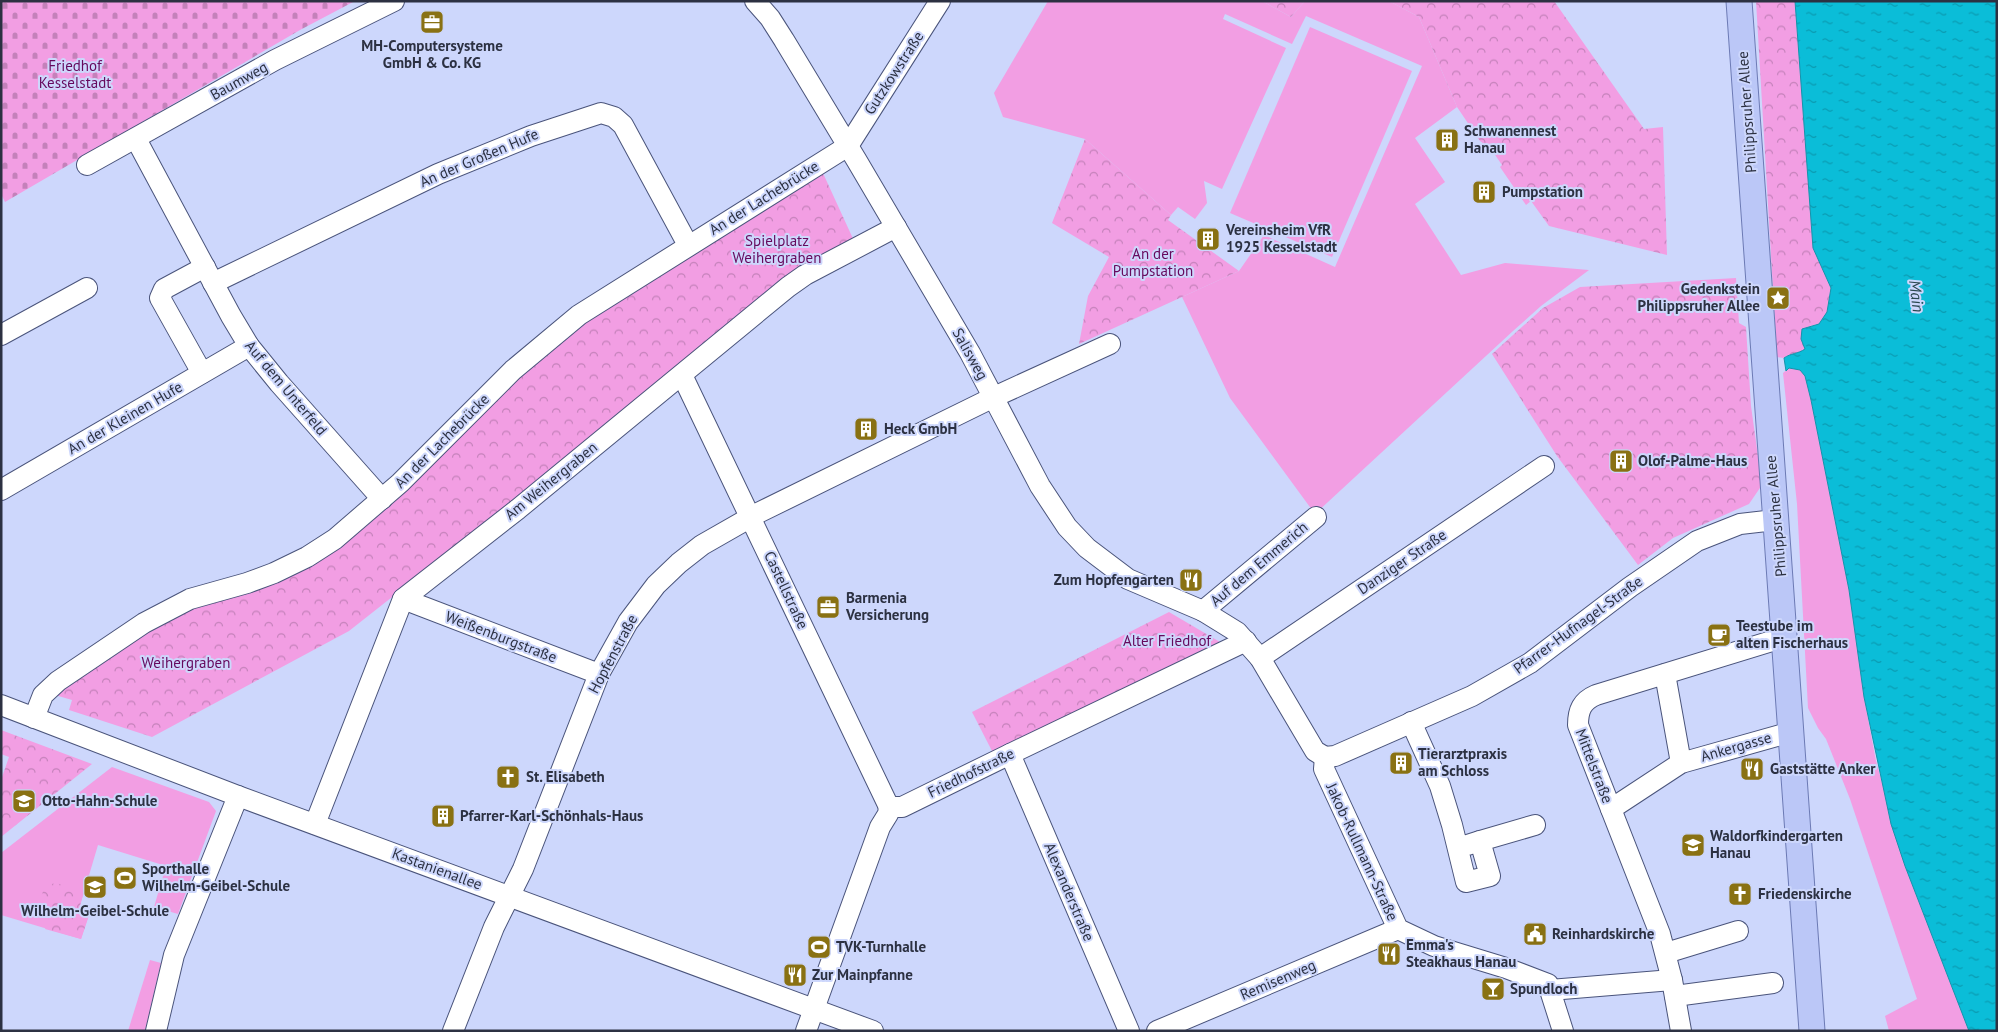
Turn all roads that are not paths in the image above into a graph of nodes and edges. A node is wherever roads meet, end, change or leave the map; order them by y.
1 (394, 1) edge
2 (755, 1) edge
3 (940, 1) edge
4 (1739, 1) edge
5 (136, 139) junction
6 (848, 146) junction
7 (87, 165) dead end
8 (896, 227) junction
9 (688, 245) junction
10 (209, 275) junction
11 (86, 288) dead end
12 (1, 335) edge
13 (1110, 344) dead end
14 (249, 346) junction
15 (202, 373) junction
16 (682, 375) junction
17 (994, 396) junction
18 (1544, 466) dead end
19 (1, 490) edge
20 (382, 499) junction
21 (751, 517) junction
22 (1316, 517) dead end
23 (1776, 520) junction
24 (403, 599) junction
25 (1203, 611) junction
26 (1785, 637) junction
27 (1246, 641) junction
28 (1260, 658) junction
29 (599, 674) junction
30 (1665, 674) junction
31 (1, 705) edge
32 (34, 718) junction
33 (1411, 722) junction
34 (1791, 732) junction
35 (1010, 754) junction
36 (1325, 757) junction
37 (1681, 763) junction
38 (238, 796) junction
39 (889, 807) junction
40 (1611, 810) junction
41 (316, 824) junction
42 (1535, 825) dead end
43 (1480, 841) junction
44 (1458, 848) junction
45 (510, 896) junction
46 (1398, 929) junction
47 (1738, 931) dead end
48 (1666, 953) junction
49 (1773, 983) dead end
50 (1549, 987) junction
51 (1674, 988) junction
52 (814, 1008) junction
53 (156, 1031) edge
54 (453, 1031) edge
55 (806, 1031) edge
56 (873, 1031) edge
57 (1129, 1031) edge
58 (1157, 1031) edge
59 (1563, 1031) edge
60 (1681, 1031) edge
61 (1812, 1031) edge

1 - 5 street, Baumweg
2 - 6 street, Salisweg
3 - 6 street, Gutzkowstraße
4 - 23 main road, Philippsruher Allee
5 - 7 street, Baumweg
5 - 10 street, Auf dem Unterfeld
6 - 8 street, Salisweg
6 - 9 street, An der Lachebrücke
8 - 16 street, Am Weihergraben
8 - 17 street, Salisweg
9 - 10 street, An der Großen Hufe
9 - 20 street, An der Lachebrücke
10 - 14 street, Auf dem Unterfeld
10 - 15 street
11 - 12 street
13 - 17 street
14 - 15 street, An der Kleinen Hufe
14 - 20 street, Auf dem Unterfeld
15 - 19 street, An der Kleinen Hufe
16 - 21 street, Castellstraße
16 - 24 street, Am Weihergraben
17 - 21 street, Hopfenstraße
17 - 25 street, Salisweg
18 - 28 street, Danziger Straße
20 - 32 street, An der Lachebrücke
21 - 29 street, Hopfenstraße
21 - 39 street, Castellstraße
22 - 25 street, Auf dem Emmerich
23 - 26 main road, Philippsruher Allee
23 - 33 street, Pfarrer-Hufnagel-Straße
24 - 29 street, Weißenburgstraße
24 - 41 street
25 - 27 street, Salisweg
26 - 30 street, Mittelstraße
26 - 34 main road, Philippsruher Allee
27 - 28 street
27 - 35 street, Friedhofstraße
28 - 36 street
29 - 45 street, Hopfenstraße
30 - 37 street, Ankergasse
30 - 40 street, Mittelstraße
31 - 32 street, Kastanienallee
32 - 38 street, Kastanienallee
33 - 36 street, Pfarrer-Hufnagel-Straße
33 - 44 street
34 - 37 street, Ankergasse
34 - 61 main road, Philippsruher Allee
35 - 39 street, Friedhofstraße
35 - 57 street, Alexanderstraße
36 - 46 street, Jakob-Rullmann-Straße
37 - 40 street, Ankergasse
38 - 41 street, Kastanienallee
38 - 53 street
39 - 52 street
40 - 48 street, Mittelstraße
41 - 45 street, Kastanienallee
42 - 43 street
43 - 44 street
43 - 44 street
45 - 52 street, Kastanienallee
45 - 54 street, Hopfenstraße
46 - 50 street, Jakob-Rullmann-Straße
46 - 58 street, Remisenweg
47 - 48 street
48 - 51 street, Mittelstraße
49 - 51 street
50 - 51 street
50 - 59 street
51 - 60 street, Mittelstraße
52 - 55 street
52 - 56 street, Kastanienallee

